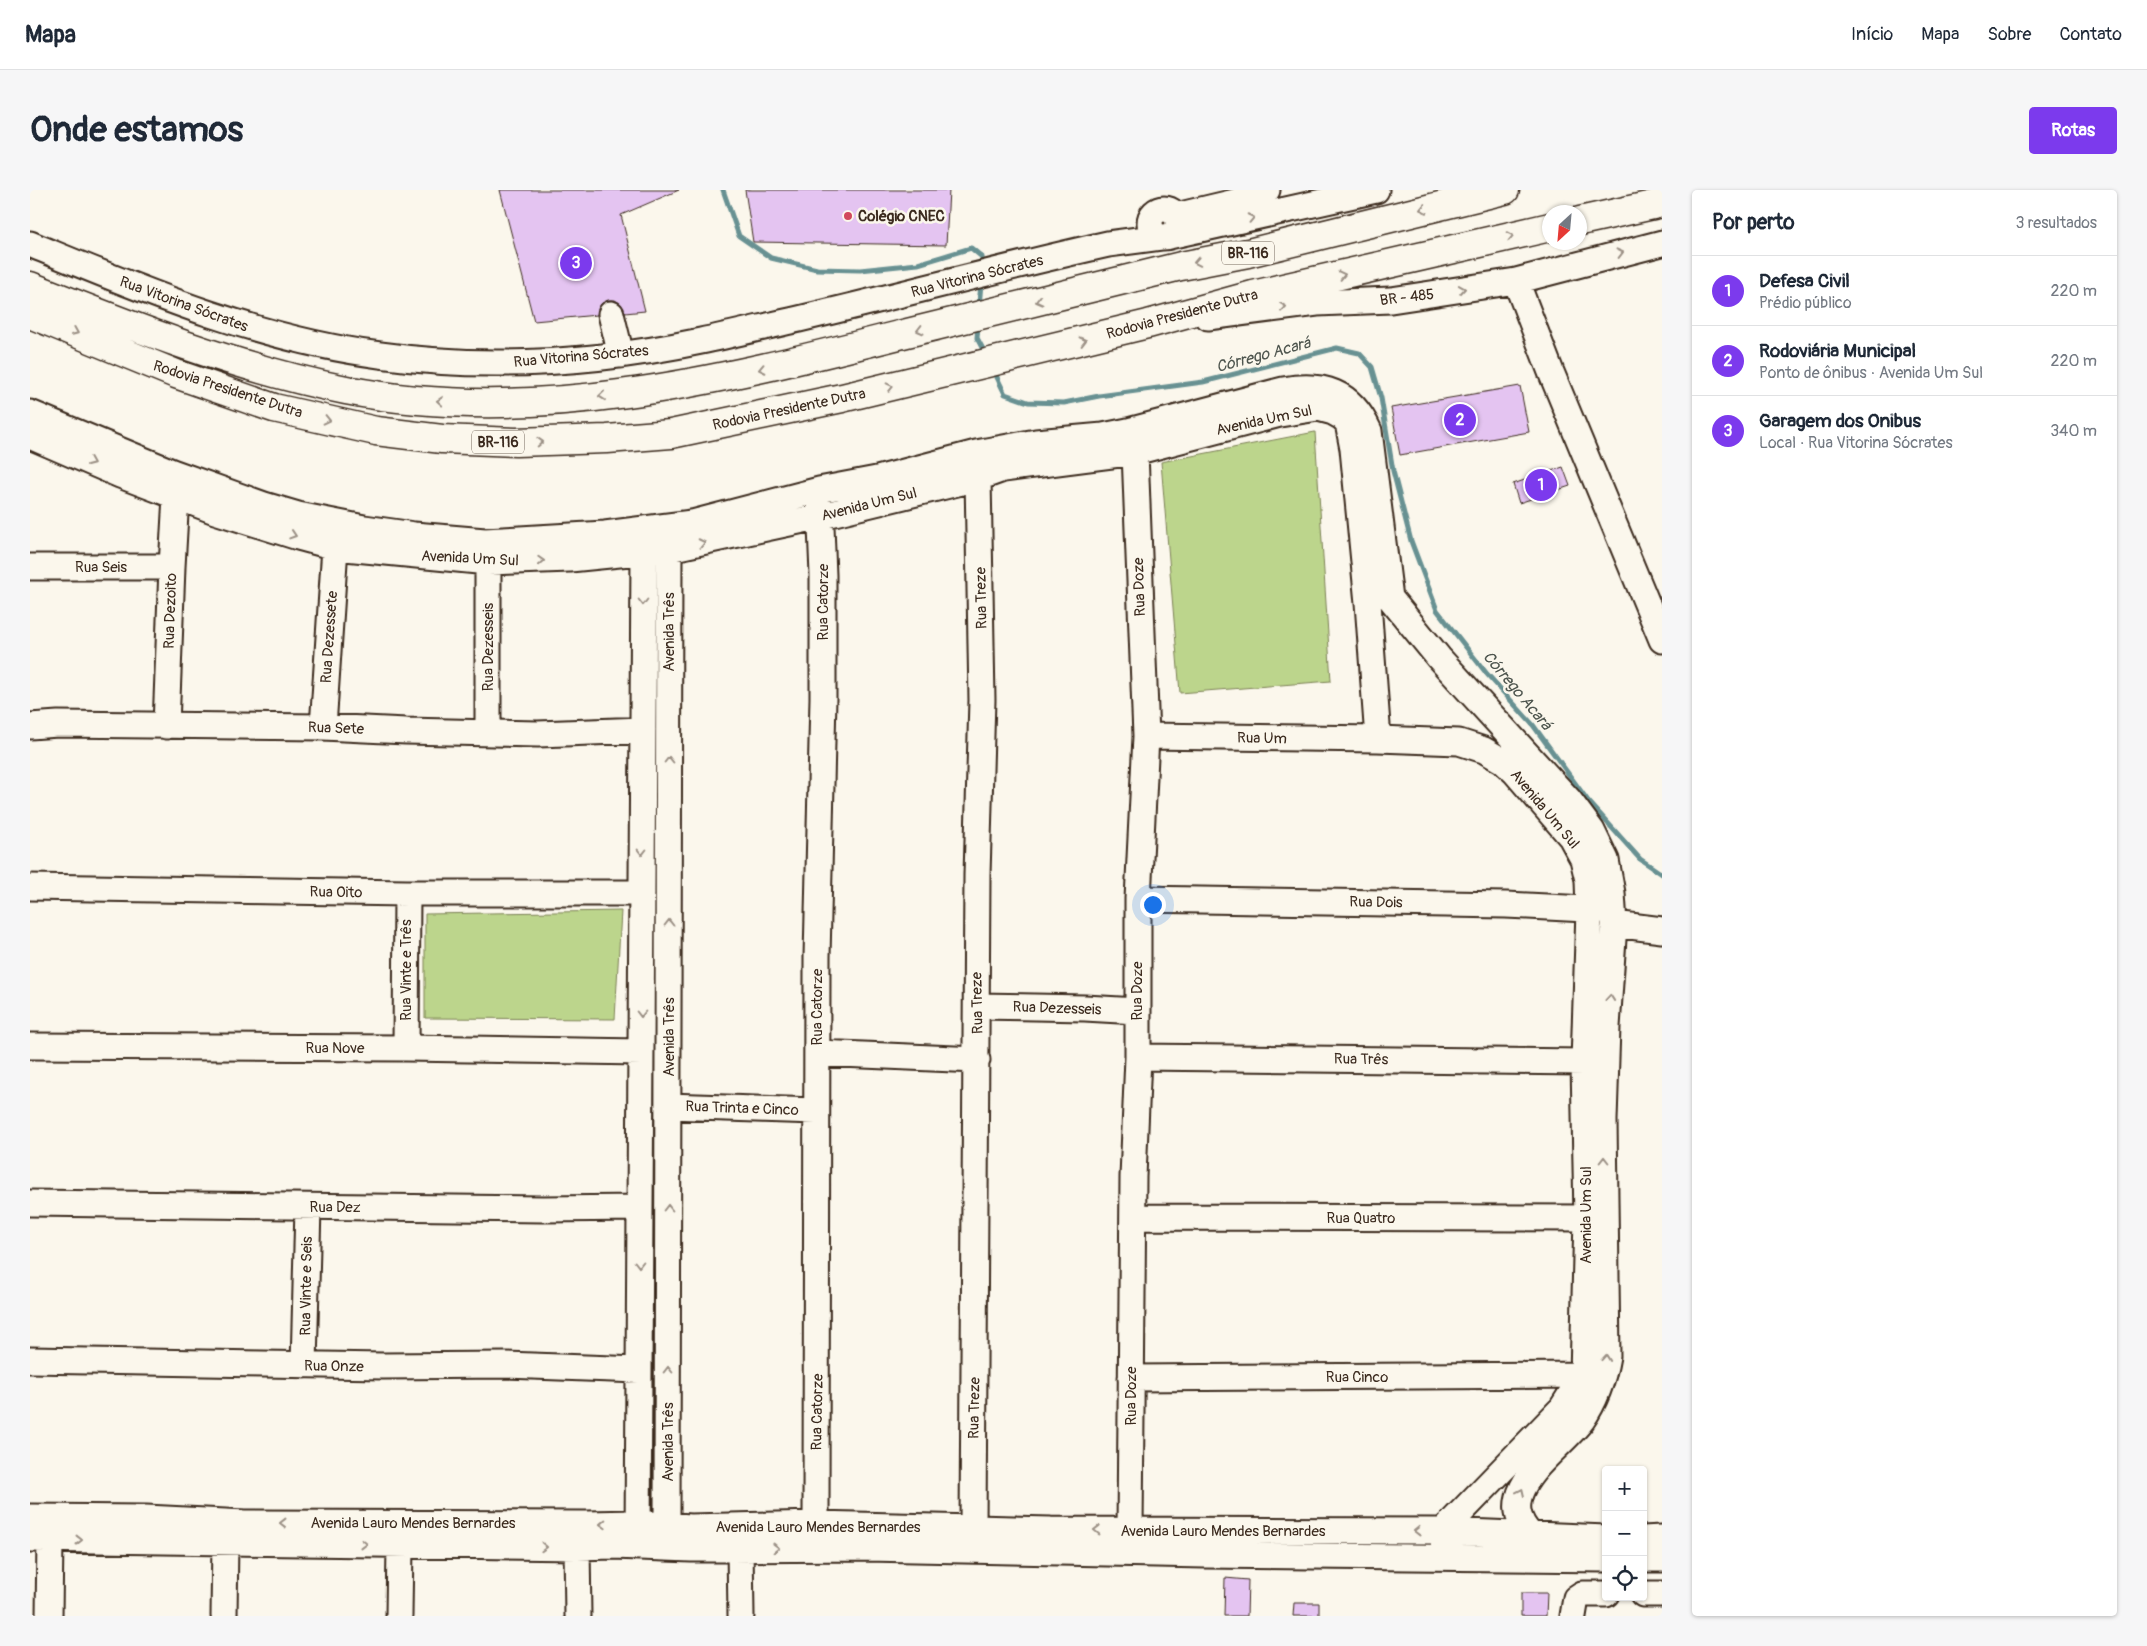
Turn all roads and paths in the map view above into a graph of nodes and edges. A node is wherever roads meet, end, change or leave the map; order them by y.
1 (1376, 190) edge
2 (1505, 190) edge
3 (1260, 191) edge
4 (1662, 203) edge
5 (1164, 214) edge
6 (1587, 219) edge
7 (1542, 229) edge
8 (1662, 243) edge
9 (30, 244) edge
10 (1516, 281) junction
11 (30, 286) edge
12 (30, 314) edge
13 (611, 314) dead end
14 (1148, 324) junction
15 (621, 354) junction
16 (30, 413) edge
17 (48, 437) edge
18 (1135, 452) junction
19 (978, 478) junction
20 (820, 490) junction
21 (879, 490) junction
22 (176, 496) junction
23 (259, 514) junction
24 (822, 516) junction
25 (747, 521) junction
26 (412, 545) junction
27 (335, 547) junction
28 (571, 548) junction
29 (669, 549) junction
30 (644, 553) junction
31 (488, 562) junction
32 (30, 567) edge
33 (172, 567) junction
34 (1379, 600) junction
35 (1662, 640) edge
36 (669, 663) junction
37 (643, 666) junction
38 (30, 726) edge
39 (166, 726) junction
40 (323, 727) junction
41 (643, 730) junction
42 (488, 731) junction
43 (1146, 736) junction
44 (1378, 739) junction
45 (1560, 807) junction
46 (642, 824) junction
47 (669, 824) junction
48 (30, 887) edge
49 (407, 893) junction
50 (642, 894) junction
51 (1138, 899) junction
52 (1606, 914) junction
53 (1662, 930) edge
54 (669, 950) junction
55 (641, 954) junction
56 (1586, 969) junction
57 (1612, 970) junction
58 (976, 1006) junction
59 (1137, 1011) junction
60 (30, 1046) edge
61 (406, 1048) junction
62 (640, 1052) junction
63 (818, 1053) junction
64 (1138, 1057) junction
65 (977, 1060) junction
66 (1584, 1062) junction
67 (668, 1106) junction
68 (816, 1111) junction
69 (640, 1154) junction
70 (668, 1154) junction
71 (1595, 1189) junction
72 (30, 1203) edge
73 (308, 1207) junction
74 (640, 1208) junction
75 (1134, 1217) junction
76 (1587, 1218) junction
77 (1596, 1288) junction
78 (668, 1300) junction
79 (639, 1301) junction
80 (30, 1360) edge
81 (304, 1365) junction
82 (638, 1370) junction
83 (1583, 1375) junction
84 (1131, 1378) junction
85 (1571, 1415) junction
86 (638, 1434) junction
87 (668, 1434) junction
88 (30, 1517) edge
89 (638, 1523) junction
90 (816, 1524) junction
91 (973, 1528) junction
92 (145, 1529) junction
93 (1130, 1530) junction
94 (1443, 1531) junction
95 (322, 1533) junction
96 (683, 1533) junction
97 (500, 1534) junction
98 (1531, 1535) junction
99 (905, 1538) junction
100 (1662, 1538) edge
101 (1602, 1539) edge
102 (1647, 1539) edge
103 (40, 1540) edge
104 (225, 1541) junction
105 (1051, 1541) junction
106 (1352, 1544) junction
107 (400, 1545) junction
108 (577, 1547) junction
109 (638, 1547) junction
110 (740, 1548) junction
111 (1573, 1548) junction
112 (1444, 1556) junction
113 (1602, 1558) edge
114 (1647, 1559) edge
115 (1662, 1559) edge
116 (1602, 1594) edge
117 (1647, 1594) edge
118 (1662, 1594) edge
119 (49, 1616) edge
120 (224, 1616) edge
121 (399, 1616) edge
122 (578, 1616) edge
123 (741, 1616) edge
124 (1573, 1616) edge

5 -> 1 street
2 -> 11 highway, Rodovia Presidente Dutra / BR-116
3 - 5 street
4 - 6 highway
5 - 15 street, Rua Vitorina Sócrates
14 -> 7 highway, Rodovia Presidente Dutra / BR-116
10 -> 8 street, BR - 485
9 - 15 street, Rua Vitorina Sócrates
14 -> 10 street, BR - 485
10 - 35 street
12 -> 14 highway, Rodovia Presidente Dutra / BR-116
13 - 15 street
16 - 17 street, Avenida Um Sul
17 -> 22 street, Avenida Um Sul
17 - 23 street, Avenida Um Sul
18 - 19 street, Avenida Um Sul
18 - 34 street, Avenida Um Sul
18 - 43 street, Rua Doze
19 - 21 street, Avenida Um Sul
19 - 58 street, Rua Treze
20 - 21 street, Avenida Um Sul
20 - 24 street, Rua Catorze
20 - 25 street, Avenida Um Sul
21 - 24 street, Avenida Um Sul
21 - 34 street, Avenida Um Sul
22 - 23 street, Avenida Um Sul
22 - 33 street, Rua Dezoito
23 - 26 street, Avenida Um Sul
23 -> 27 street, Avenida Um Sul
24 - 25 street, Avenida Um Sul
24 - 63 street, Rua Catorze
25 - 28 street, Avenida Um Sul
29 -> 25 street, Avenida Um Sul
26 - 27 street, Avenida Um Sul
26 - 28 street, Avenida Um Sul
26 - 31 street, Avenida Um Sul
27 - 40 street, Rua Dezessete
28 - 30 street, Avenida Um Sul
31 -> 28 street, Avenida Um Sul
29 - 30 street, Avenida Um Sul
29 - 36 street, Avenida Três
30 -> 37 street, Avenida Três
31 - 42 street, Rua Dezesseis
32 - 33 street, Rua Seis
33 - 39 street, Rua Dezoito
34 - 44 street, Avenida Um Sul
34 - 45 street, Avenida Um Sul
36 - 37 street
47 -> 36 street, Avenida Três
37 - 41 street, Avenida Três
38 - 39 street, Rua Sete
39 - 40 street, Rua Sete
40 - 42 street, Rua Sete
41 - 42 street, Rua Sete
41 - 46 street, Avenida Três
43 - 44 street, Rua Um
43 - 51 street, Rua Doze
44 - 45 street, Avenida Um Sul
45 - 52 street, Avenida Um Sul
46 - 47 street
46 -> 50 street, Avenida Três
54 -> 47 street, Avenida Três
48 - 49 street, Rua Oito
49 - 50 street, Rua Oito
49 - 61 street, Rua Vinte e Três
50 - 55 street, Avenida Três
51 - 52 street, Rua Dois
51 - 59 street, Rua Doze
52 - 53 street, Rua Dois
52 - 56 street, Avenida Um Sul
52 - 57 street, Avenida Um Sul
54 - 55 street
54 - 67 street, Avenida Três
55 -> 62 street, Avenida Três
56 - 57 street
56 - 66 street, Avenida Um Sul
71 -> 57 street, Avenida Um Sul
58 - 59 street, Rua Dezesseis
58 - 65 street, Rua Treze
59 - 64 street, Rua Doze
60 - 61 street, Rua Nove
61 - 62 street, Rua Nove
62 - 69 street, Avenida Três
63 - 65 street
63 - 68 street, Rua Catorze
64 - 66 street, Rua Três
64 - 75 street, Rua Doze
65 - 91 street, Rua Treze
66 - 71 street, Avenida Um Sul
67 - 68 street, Rua Trinta e Cinco
67 - 70 street, Avenida Três
68 - 90 street, Rua Catorze
69 - 70 street
69 - 74 street, Avenida Três
78 -> 70 street, Avenida Três
71 - 76 street, Avenida Um Sul
71 - 77 street, Avenida Um Sul
72 - 73 street, Rua Dez
73 - 74 street, Rua Dez
73 - 81 street, Rua Vinte e Seis
74 -> 79 street, Avenida Três
75 - 76 street, Rua Quatro
75 - 84 street, Rua Doze
76 - 77 street, Avenida Um Sul
77 - 83 street, Avenida Um Sul
85 -> 77 street, Avenida Um Sul
78 - 79 street
87 -> 78 street, Avenida Três
79 - 82 street, Avenida Três
80 - 81 street, Rua Onze
81 - 82 street, Rua Onze
82 - 86 street, Avenida Três
83 - 84 street, Rua Cinco
83 - 85 street, Avenida Um Sul
84 - 93 street, Rua Doze
85 - 94 street, Avenida Um Sul
98 -> 85 street, Avenida Um Sul
86 - 87 street
86 - 89 street, Avenida Três
87 - 96 street, Avenida Três
88 - 92 street, Avenida Lauro Mendes Bernardes
89 - 96 street, Avenida Lauro Mendes Bernardes
89 -> 97 street, Avenida Lauro Mendes Bernardes
89 - 109 street, Avenida Três
90 - 96 street, Avenida Lauro Mendes Bernardes
90 - 99 street, Avenida Lauro Mendes Bernardes
91 - 99 street, Avenida Lauro Mendes Bernardes
91 - 105 street, Avenida Lauro Mendes Bernardes
95 -> 92 street, Avenida Lauro Mendes Bernardes
103 -> 92 street, Avenida Lauro Mendes Bernardes
92 - 104 street, Avenida Lauro Mendes Bernardes
93 -> 105 street, Avenida Lauro Mendes Bernardes
93 - 106 street, Avenida Lauro Mendes Bernardes
94 - 98 street, Avenida Lauro Mendes Bernardes
94 -> 106 street, Avenida Lauro Mendes Bernardes
94 - 112 street
95 - 97 street, Avenida Lauro Mendes Bernardes
95 - 104 street, Avenida Lauro Mendes Bernardes
95 -> 107 street, Avenida Lauro Mendes Bernardes
96 - 109 street, Avenida Lauro Mendes Bernardes
96 - 110 street, Avenida Lauro Mendes Bernardes
97 - 107 street, Avenida Lauro Mendes Bernardes
97 -> 108 street, Avenida Lauro Mendes Bernardes
98 - 111 street, Avenida Lauro Mendes Bernardes
99 - 105 street, Avenida Lauro Mendes Bernardes
110 -> 99 street, Avenida Lauro Mendes Bernardes
100 - 102 street
101 - 111 street, Avenida Lauro Mendes Bernardes
103 - 119 street
104 - 120 street
105 - 106 street, Avenida Lauro Mendes Bernardes
106 - 112 street, Avenida Lauro Mendes Bernardes
107 - 121 street
108 - 109 street, Avenida Lauro Mendes Bernardes
108 - 122 street
110 - 123 street
111 - 112 street, Avenida Lauro Mendes Bernardes
111 - 113 street, Avenida Lauro Mendes Bernardes
114 - 115 street
116 - 124 street
117 - 118 street

